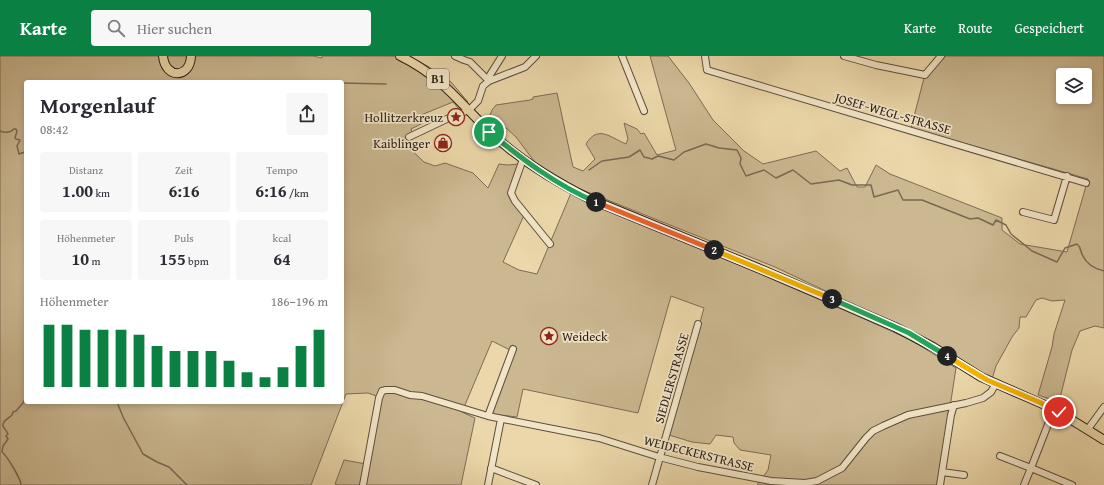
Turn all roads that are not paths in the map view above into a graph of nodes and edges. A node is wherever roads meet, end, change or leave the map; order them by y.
1 (163, 56) edge
2 (191, 56) edge
3 (400, 56) edge
4 (455, 56) edge
5 (502, 56) edge
6 (536, 56) edge
7 (622, 56) edge
8 (705, 56) edge
9 (844, 56) edge
10 (941, 56) edge
11 (489, 81) junction
12 (469, 110) junction
13 (644, 111) dead end
14 (408, 137) dead end
15 (523, 159) junction
16 (1066, 176) junction
17 (1086, 183) dead end
18 (1023, 212) dead end
19 (550, 244) dead end
20 (698, 324) dead end
21 (513, 349) dead end
22 (995, 385) junction
23 (954, 405) junction
24 (1104, 407) edge
25 (1054, 409) junction
26 (488, 416) junction
27 (501, 419) junction
28 (1088, 429) junction
29 (1104, 440) edge
30 (1000, 456) dead end
31 (659, 457) junction
32 (491, 468) junction
33 (1031, 468) junction
34 (942, 472) junction
35 (964, 475) dead end
36 (363, 485) edge
37 (488, 485) edge
38 (536, 485) edge
39 (652, 485) edge
40 (940, 485) edge
41 (1024, 485) edge
42 (1072, 485) edge

1 - 2 main road
3 - 12 main road, B1
4 - 11 street
5 - 11 street
6 - 11 street
7 - 13 street
8 - 16 street, JOSEF-WEGL-STRASSE
9 - 10 street
11 - 12 street
12 - 14 street
12 - 15 main road, B1
15 - 19 street
15 - 22 main road, B1
16 - 17 street, JOSEF-WEGL-STRASSE
16 - 18 street
20 - 31 street, SIEDLERSTRASSE
21 - 26 street
22 - 23 street, WEIDECKERSTRASSE
22 - 25 main road, B1
23 - 31 street, WEIDECKERSTRASSE
23 - 34 street
24 - 28 street
25 - 28 main road, B1
25 - 33 street
26 - 27 street, WEIDECKERSTRASSE
26 - 36 street, WEIDECKERSTRASSE
27 - 31 street, WEIDECKERSTRASSE
27 - 32 street
28 - 29 main road, B1
30 - 33 street
31 - 39 street, SIEDLERSTRASSE
32 - 37 street
32 - 38 street
33 - 41 street
33 - 42 street
34 - 35 street
34 - 40 street

